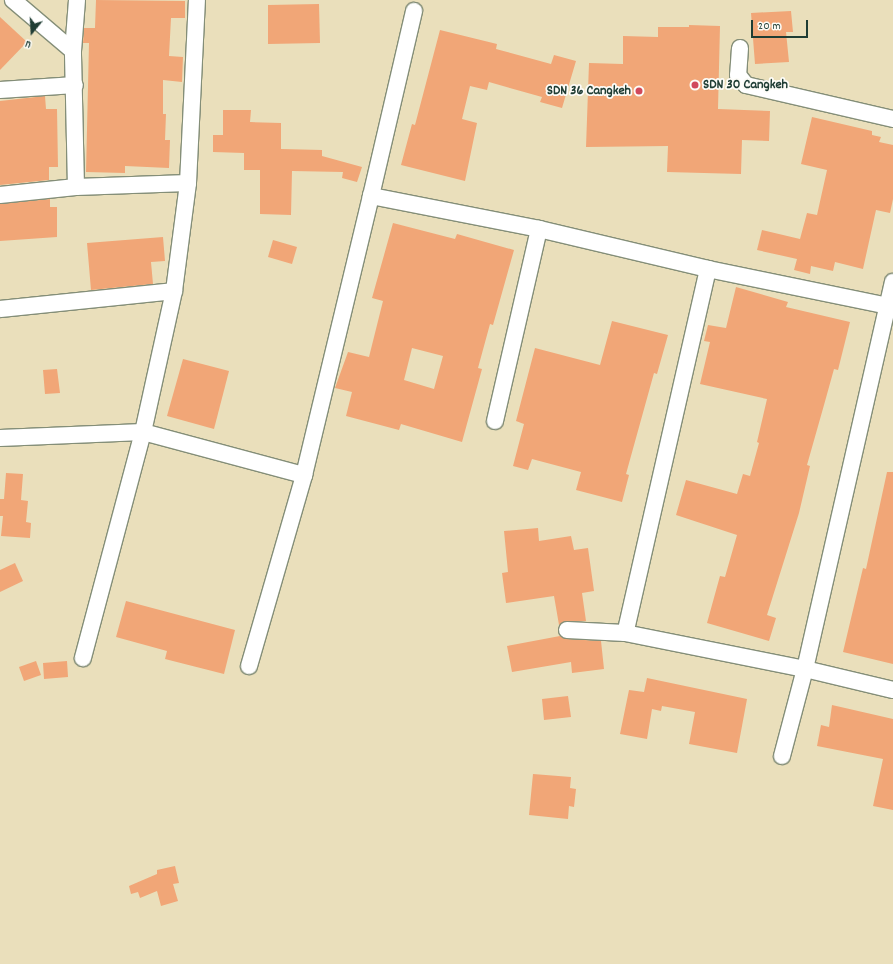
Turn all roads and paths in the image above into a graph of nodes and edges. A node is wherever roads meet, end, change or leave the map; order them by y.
1 (13, 0) edge
2 (77, 0) edge
3 (196, 0) edge
4 (414, 11) dead end
5 (740, 48) dead end
6 (73, 51) junction
7 (75, 84) junction
8 (0, 90) edge
9 (893, 119) edge
10 (188, 183) junction
11 (76, 187) junction
12 (0, 194) edge
13 (370, 196) junction
14 (539, 229) junction
15 (708, 268) junction
16 (893, 282) edge
17 (174, 291) junction
18 (890, 306) edge
19 (0, 308) edge
20 (495, 421) dead end
21 (143, 432) junction
22 (0, 438) edge
23 (304, 475) junction
24 (567, 630) dead end
25 (625, 632) junction
26 (83, 658) dead end
27 (250, 666) dead end
28 (805, 669) junction
29 (893, 690) edge
30 (782, 756) dead end

1 - 6 street
2 - 6 street
3 - 10 street
4 - 13 street
5 - 9 street
6 - 7 street
7 - 8 street
7 - 11 street
10 - 11 street
10 - 17 street
11 - 12 street
13 - 14 street
13 - 23 street
14 - 15 street
14 - 20 street
15 - 18 street
15 - 25 street
16 - 18 street
17 - 19 street
17 - 21 street
18 - 28 street
21 - 22 street
21 - 23 street
21 - 26 street
23 - 27 street
24 - 25 street
25 - 28 street
28 - 29 street
28 - 30 street

